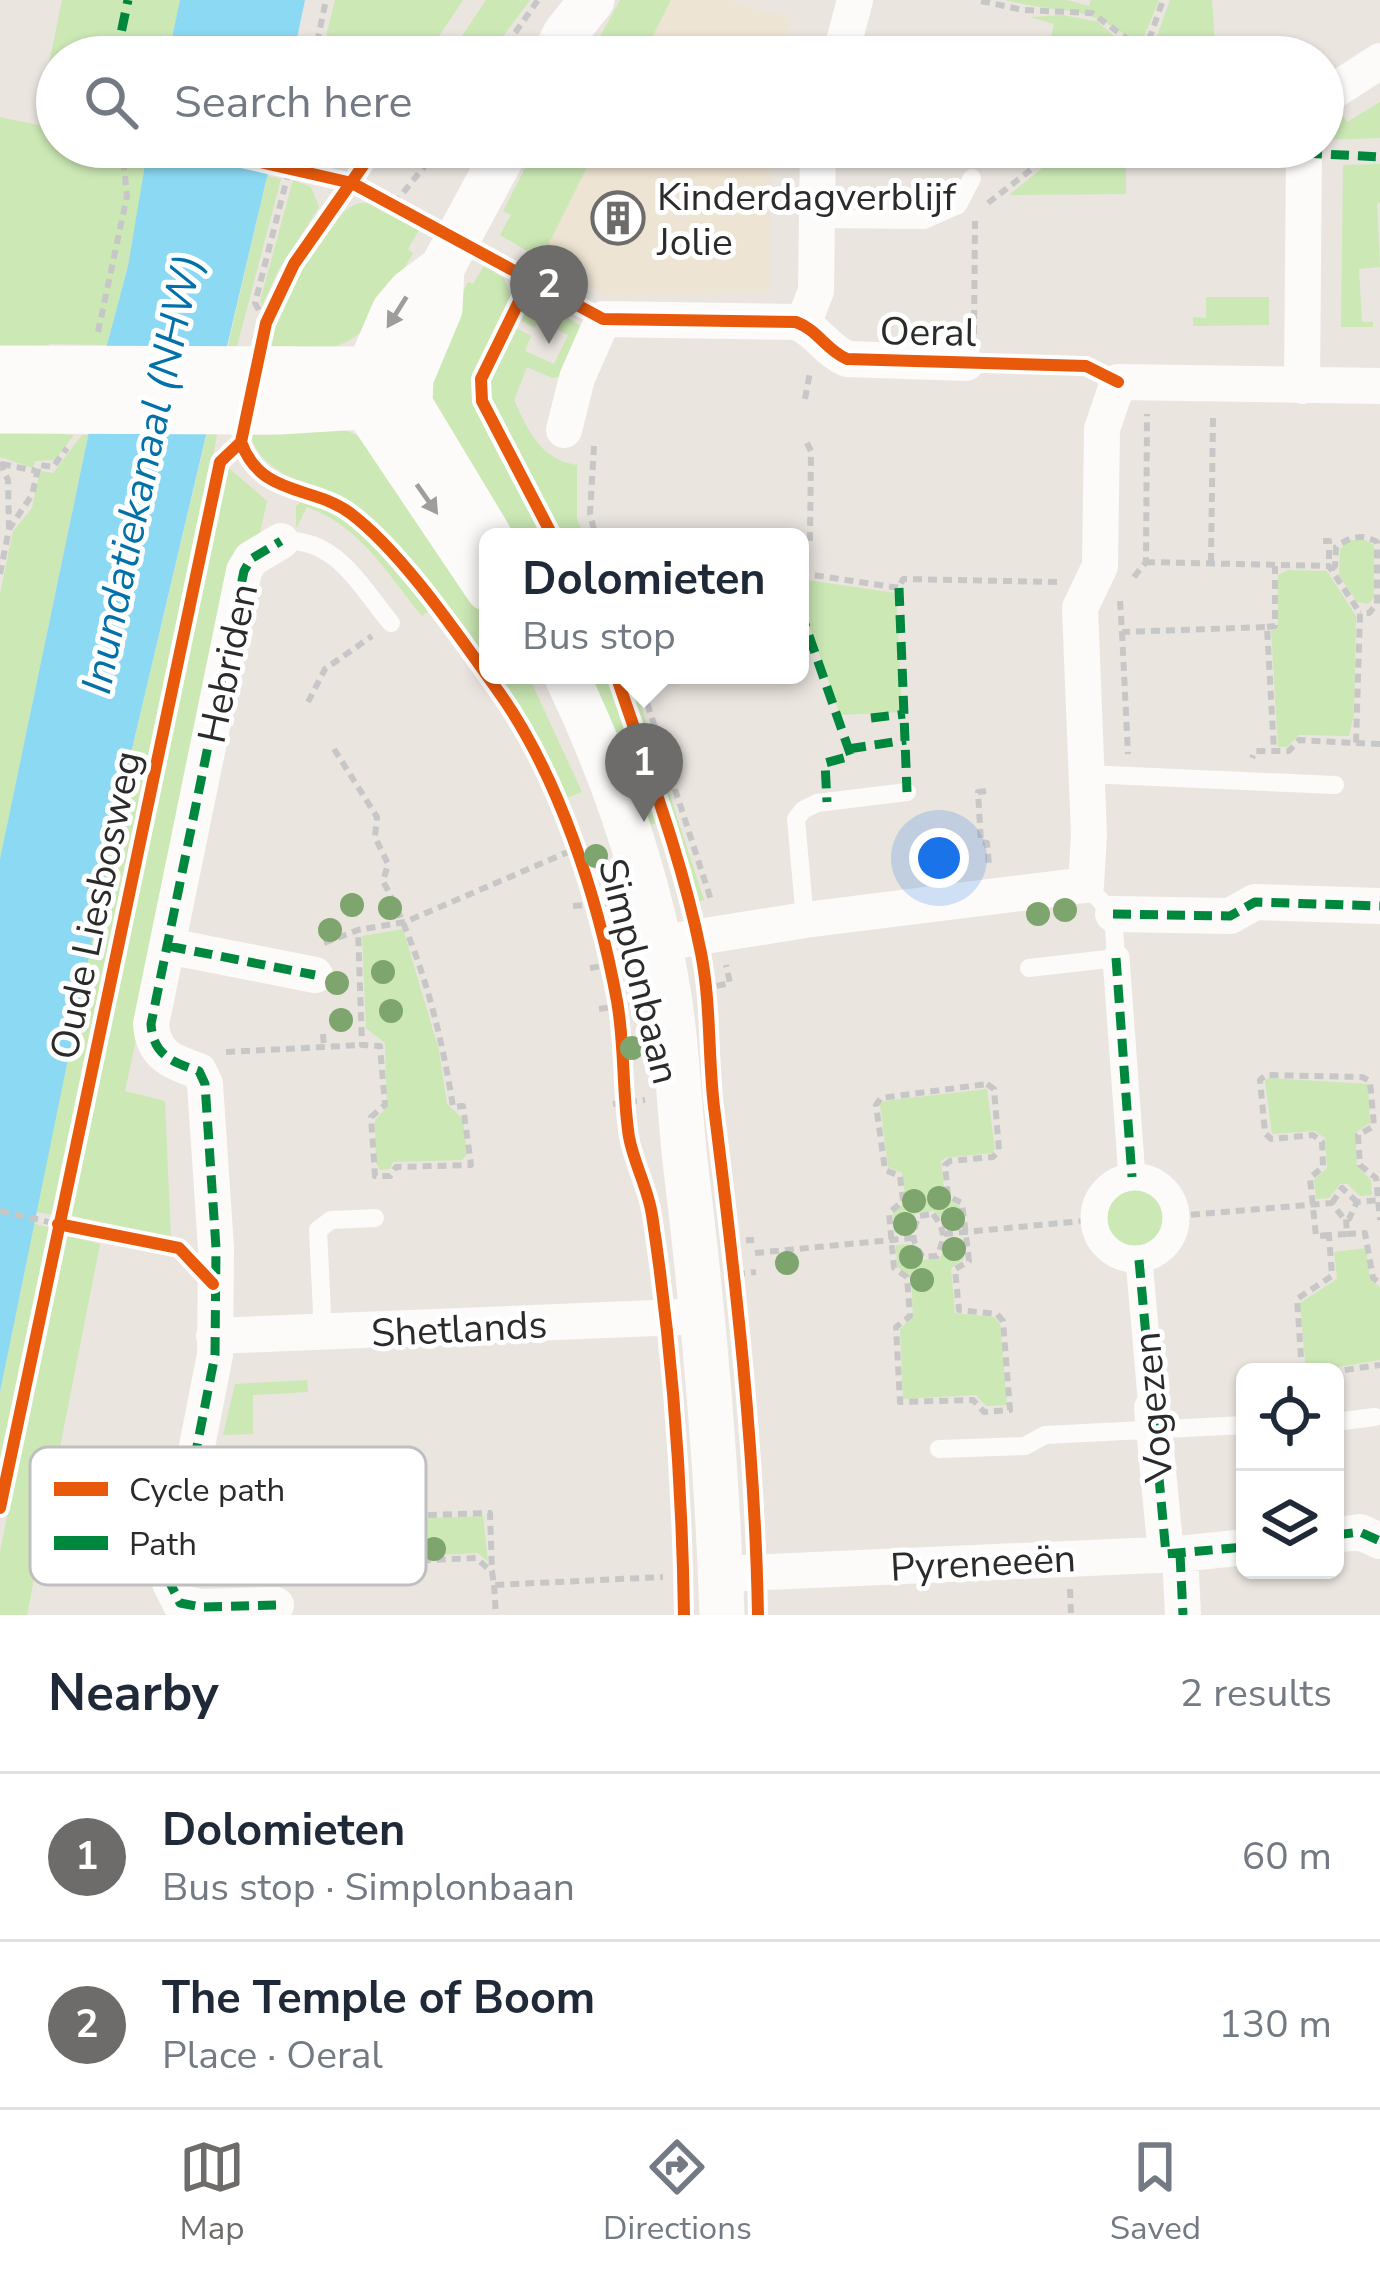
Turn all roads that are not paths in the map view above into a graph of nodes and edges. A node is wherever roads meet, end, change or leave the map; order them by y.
1 (855, 0) edge
2 (845, 36) edge
3 (1380, 61) edge
4 (1344, 84) edge
5 (495, 168) edge
6 (817, 168) edge
7 (1304, 168) edge
8 (972, 178) dead end
9 (816, 219) junction
10 (803, 324) junction
11 (970, 363) road end
12 (1302, 386) junction
13 (1380, 386) edge
14 (19, 390) edge
15 (389, 390) junction
16 (564, 430) dead end
17 (484, 528) edge
18 (281, 541) joint
19 (479, 571) edge
20 (391, 623) road end
21 (540, 684) edge
22 (570, 684) edge
23 (1087, 774) junction
24 (1335, 784) dead end
25 (907, 792) dead end
26 (1086, 885) junction
27 (1380, 906) edge
28 (1113, 914) junction
29 (805, 920) junction
30 (646, 941) junction
31 (168, 946) junction
32 (1116, 958) junction
33 (1029, 968) dead end
34 (301, 972) road end
35 (1132, 1177) junction
36 (375, 1218) dead end
37 (1139, 1260) junction
38 (720, 1314) junction
39 (322, 1334) junction
40 (214, 1336) junction
41 (1376, 1417) dead end
42 (1153, 1418) junction
43 (1344, 1421) edge
44 (1236, 1426) edge
45 (198, 1447) edge
46 (939, 1449) dead end
47 (1344, 1534) edge
48 (1380, 1541) edge
49 (1236, 1548) edge
50 (1173, 1554) junction
51 (171, 1585) edge
52 (722, 1594) edge
53 (284, 1595) road end
54 (1183, 1615) edge

1 - 2 street
3 - 4 street
5 - 15 street
6 - 9 street
7 - 12 street
8 - 9 lane
9 - 10 street
10 - 11 street, Oeral
10 - 16 street
12 - 13 street
12 - 23 street
14 - 15 street
15 - 17 street
15 -> 19 street
18 - 20 lane, Hebriden
18 - 31 street, Hebriden
21 - 30 street, Simplonbaan
22 - 30 street, Simplonbaan
23 - 24 lane
23 - 26 street
25 - 29 lane
26 - 28 lane
26 - 29 street
27 - 28 street
28 - 32 lane
29 - 30 street
30 - 38 street, Simplonbaan
31 - 34 street
31 - 40 street, Hebriden
32 - 33 lane
32 - 35 street
35 - 37 street
35 - 37 street
36 - 39 lane
37 - 42 street, Vogezen
38 - 39 street, Shetlands
38 - 52 street, Simplonbaan
39 - 40 street, Shetlands
40 - 45 street
41 - 43 lane
42 - 44 lane
42 - 46 lane
42 - 50 street, Vogezen
47 - 48 street
49 - 50 street, Pyreneeën
50 - 52 street, Pyreneeën
50 - 54 street, Vogezen
51 - 53 street

